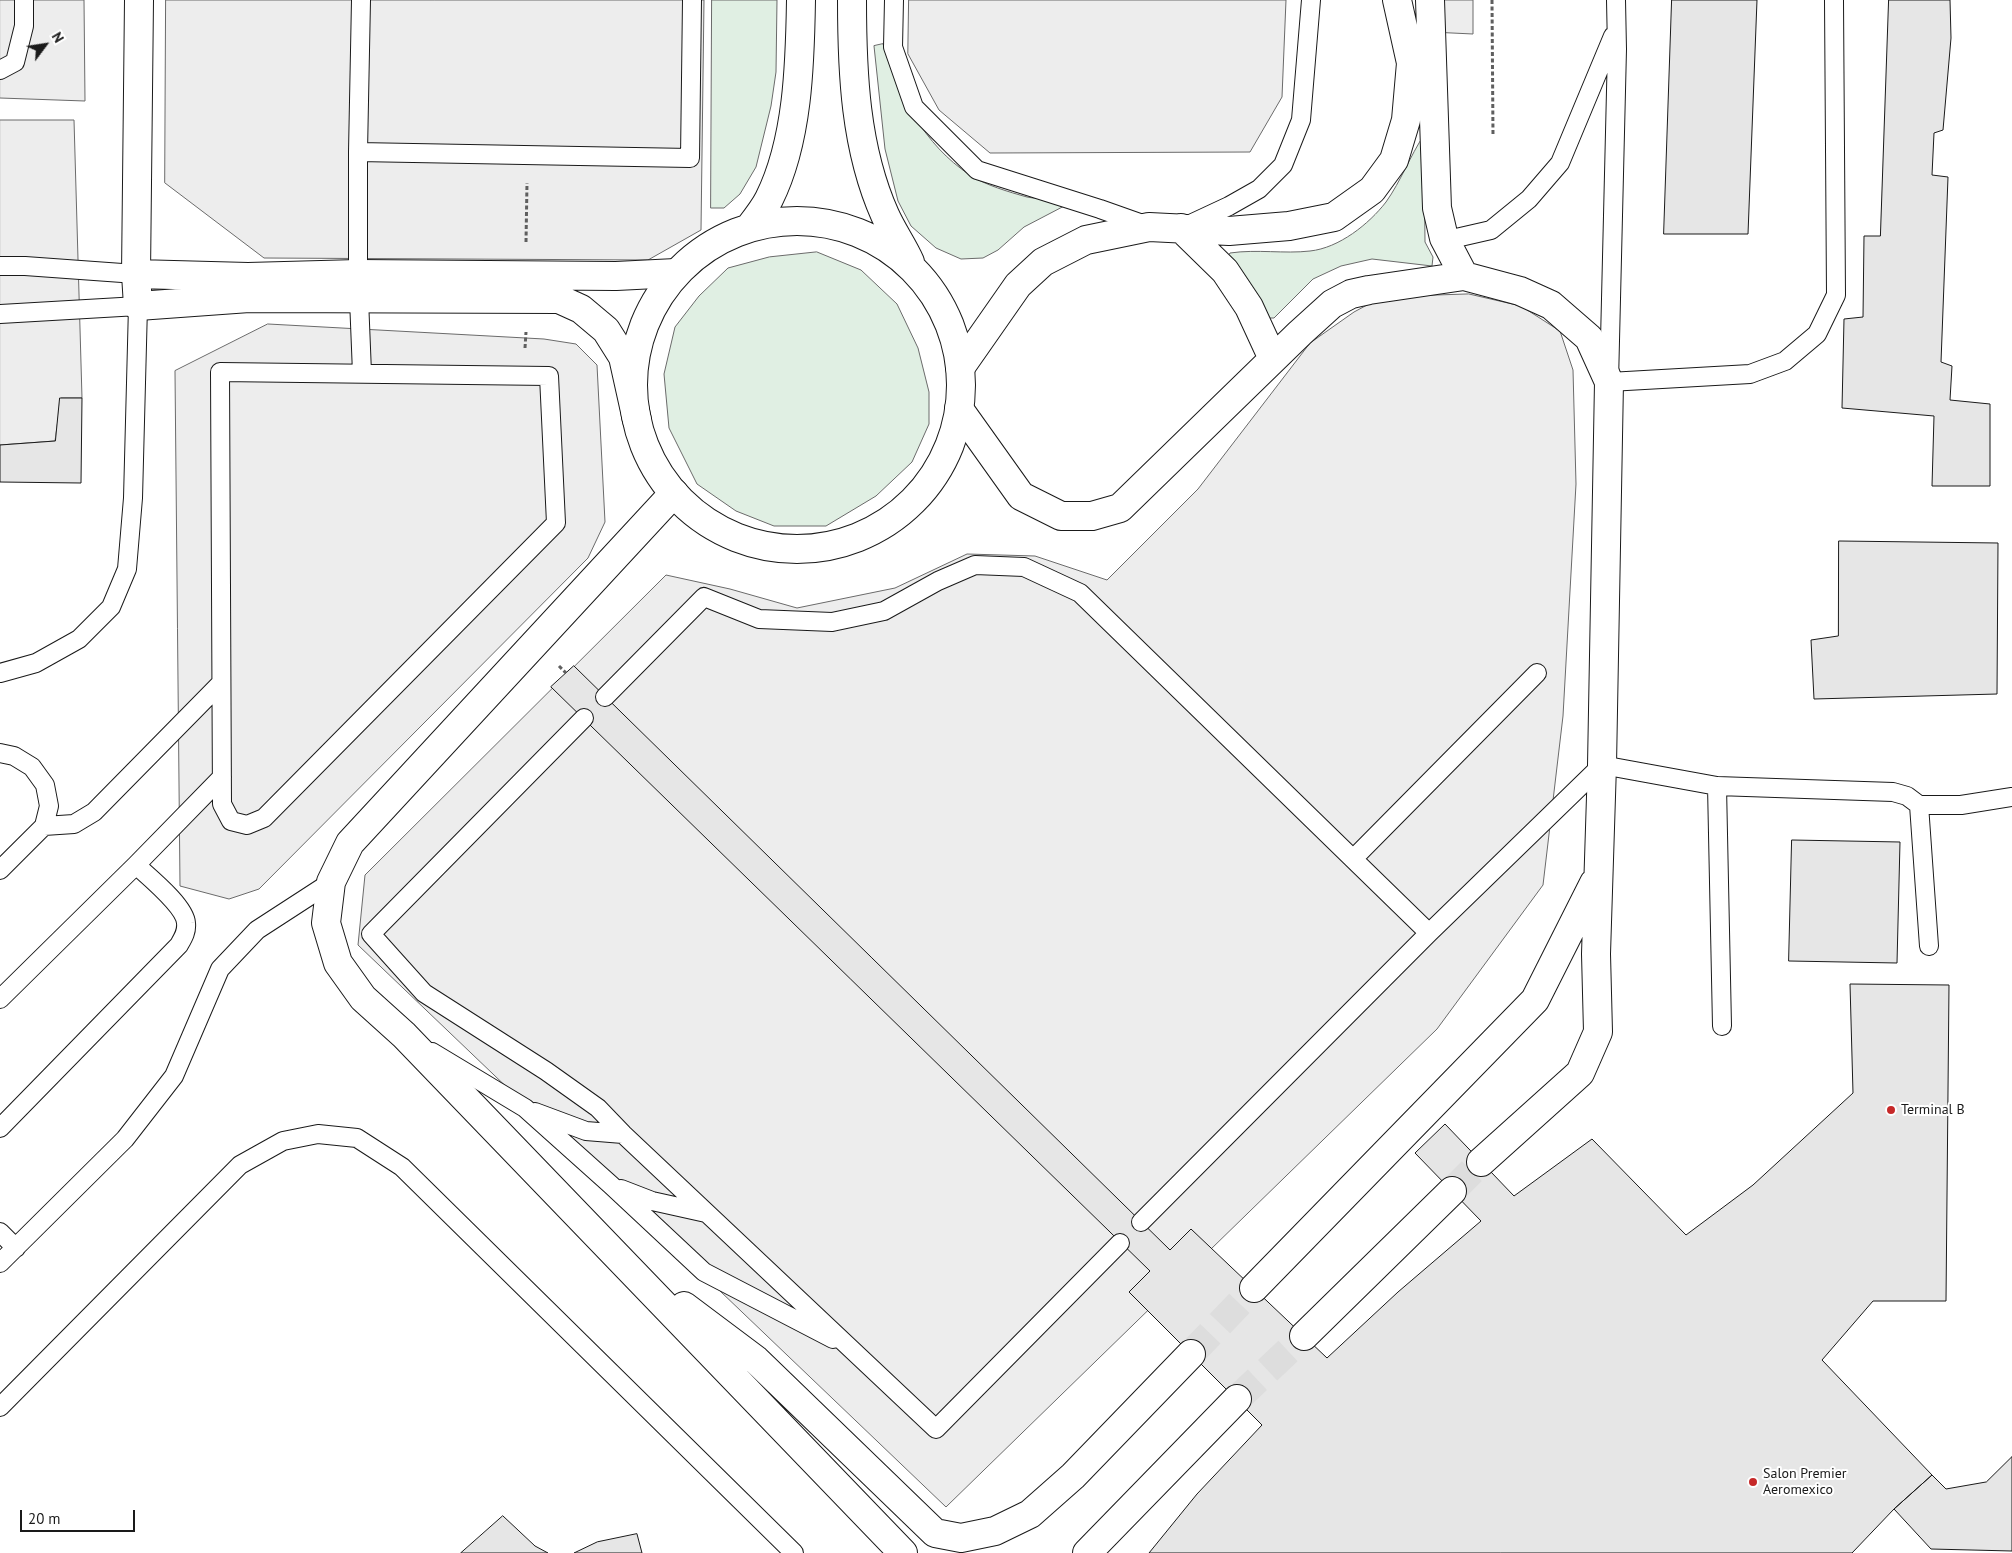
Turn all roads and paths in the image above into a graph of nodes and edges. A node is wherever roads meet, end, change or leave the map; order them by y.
1 (24, 0) edge
2 (139, 0) edge
3 (361, 0) edge
4 (692, 0) edge
5 (801, 0) edge
6 (852, 0) edge
7 (894, 0) edge
8 (1311, 0) edge
9 (1397, 0) edge
10 (1492, 0) edge
11 (1616, 0) edge
12 (1834, 1) edge
13 (1430, 5) edge
14 (1617, 27) junction
15 (1411, 63) junction
16 (0, 70) edge
17 (1493, 136) dead end
18 (358, 152) junction
19 (527, 155) junction
20 (1149, 227) junction
21 (749, 228) junction
22 (1181, 228) junction
23 (1444, 238) junction
24 (0, 266) edge
25 (914, 270) junction
26 (676, 273) junction
27 (136, 274) junction
28 (1464, 276) junction
29 (359, 286) junction
30 (526, 287) junction
31 (138, 306) junction
32 (0, 314) edge
33 (1273, 359) junction
34 (960, 368) junction
35 (362, 374) junction
36 (525, 376) junction
37 (1609, 382) junction
38 (960, 409) junction
39 (636, 420) junction
40 (674, 493) junction
41 (1537, 673) dead end
42 (0, 674) edge
43 (221, 684) junction
44 (605, 696) dead end
45 (584, 718) dead end
46 (0, 754) edge
47 (1602, 765) junction
48 (222, 777) junction
49 (1717, 786) junction
50 (2012, 797) edge
51 (1919, 805) junction
52 (44, 826) junction
53 (1353, 859) junction
54 (136, 864) junction
55 (0, 870) edge
56 (1598, 876) junction
57 (331, 882) junction
58 (1429, 933) junction
59 (1929, 946) dead end
60 (0, 999) edge
61 (1722, 1026) dead end
62 (404, 1036) junction
63 (525, 1108) junction
64 (0, 1128) edge
65 (623, 1134) junction
66 (1482, 1162) tunnel mouth
67 (611, 1185) junction
68 (1452, 1191) tunnel mouth
69 (708, 1213) junction
70 (1141, 1222) dead end
71 (0, 1232) edge
72 (1120, 1243) dead end
73 (16, 1248) junction
74 (620, 1260) junction
75 (0, 1264) edge
76 (1254, 1288) tunnel mouth
77 (1304, 1336) tunnel mouth
78 (852, 1349) junction
79 (1191, 1354) tunnel mouth
80 (1237, 1399) tunnel mouth
81 (0, 1407) edge
82 (794, 1553) edge
83 (903, 1553) edge
84 (1087, 1553) edge

1 - 16 lane
2 - 27 main road
3 - 18 lane
4 - 19 lane
5 - 21 main road
6 - 25 main road
7 - 20 lane
8 - 22 lane
9 - 15 main road
10 - 17 path
11 - 14 lane
12 - 37 lane
13 - 15 main road
13 - 23 main road
14 - 23 lane
14 - 37 lane
15 - 22 main road
18 - 19 lane
18 - 29 lane
19 - 30 path
20 - 22 main road
20 - 34 main road
21 - 25 main road
21 - 26 main road
22 - 33 main road
23 - 28 main road
24 - 27 lane
25 - 34 main road
26 - 30 main road
26 - 39 main road
27 - 29 main road
27 - 31 main road
28 - 33 main road
28 - 37 main road
29 - 30 main road
29 - 31 main road
29 - 35 lane
30 - 36 path
30 - 39 main road
31 - 32 lane
31 - 42 lane
33 - 38 main road
34 - 38 main road
35 - 36 lane
35 - 43 lane
36 - 48 lane
37 - 47 main road
38 - 40 main road
39 - 40 main road
40 - 57 main road
41 - 53 lane
43 - 48 lane
43 - 52 lane
44 - 53 lane
45 - 65 lane
46 - 52 lane
47 - 49 lane
47 - 56 main road
47 - 58 lane
48 - 54 lane
49 - 51 lane
49 - 61 lane
50 - 51 lane
51 - 59 lane
52 - 55 lane
53 - 58 lane
54 - 60 lane
54 - 64 lane
56 - 66 main road
56 - 76 main road
57 - 62 main road
57 - 73 lane
58 - 70 lane
62 - 63 lane
62 - 74 main road
63 - 65 lane
63 - 67 lane
65 - 69 lane
67 - 69 lane
67 - 78 lane
68 - 77 main road
69 - 78 lane
71 - 73 lane
72 - 78 lane
73 - 75 lane
74 - 79 main road
74 - 83 main road
80 - 84 main road
81 - 82 lane

